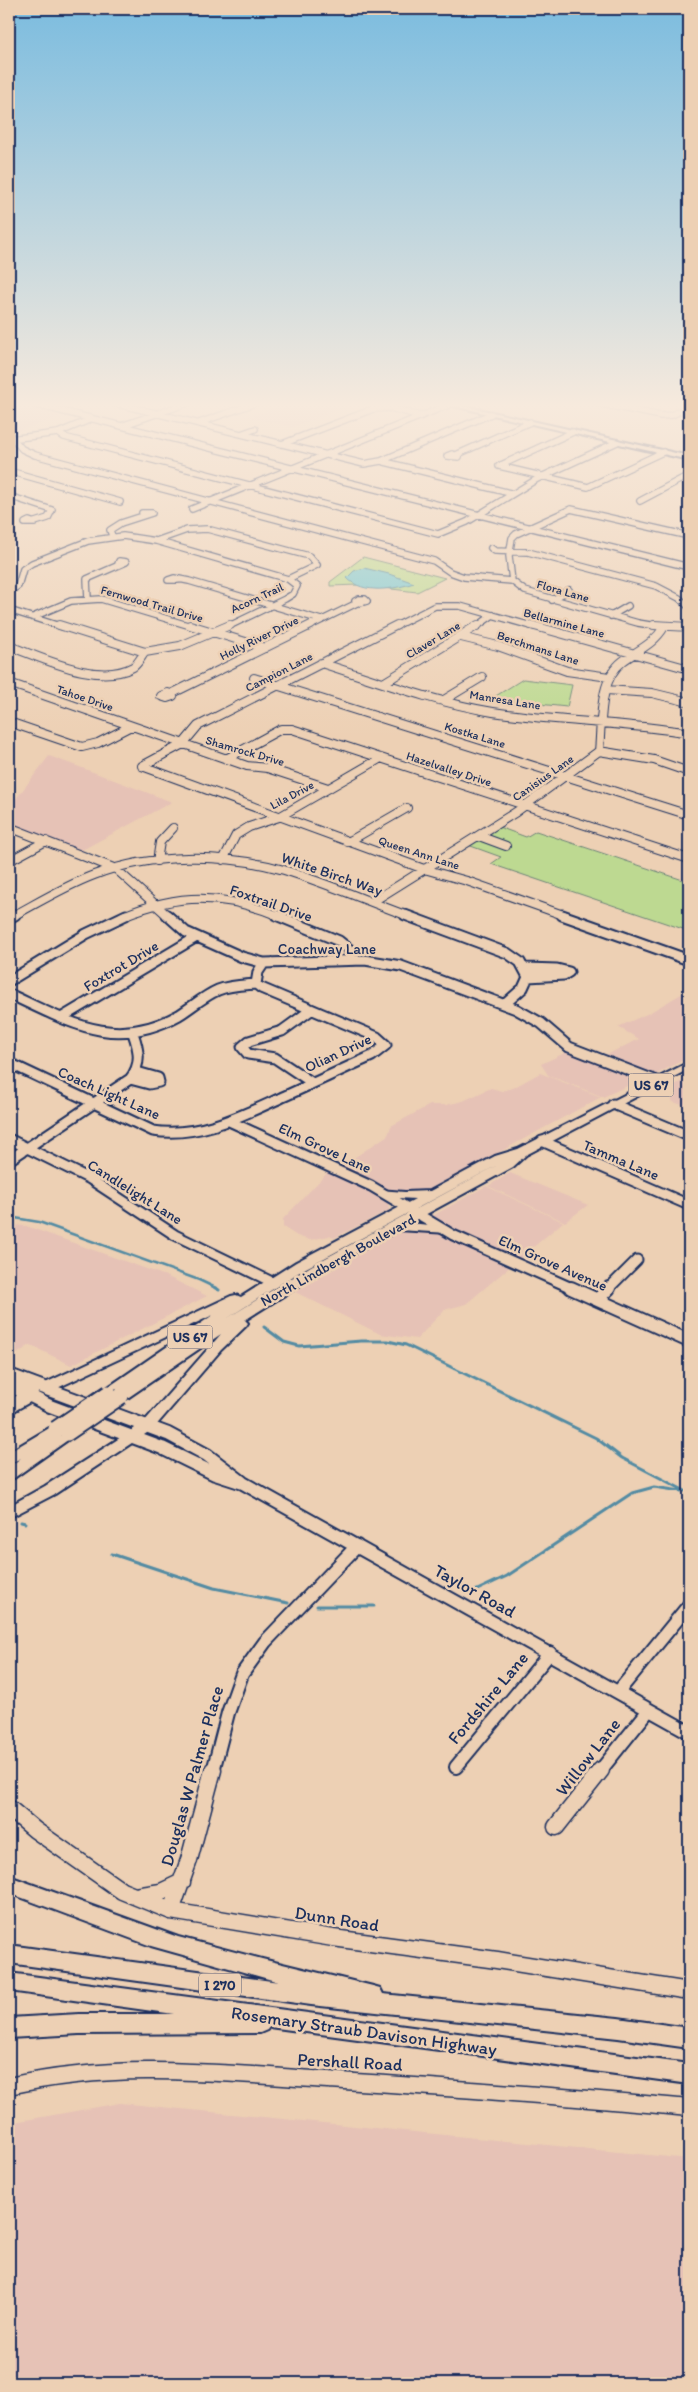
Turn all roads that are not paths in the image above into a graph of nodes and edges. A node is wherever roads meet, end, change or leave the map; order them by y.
1 (50, 514) edge
2 (144, 514) dead end
3 (255, 514) edge
4 (360, 514) edge
5 (473, 514) edge
6 (560, 514) edge
7 (591, 514) edge
8 (479, 515) junction
9 (35, 522) dead end
10 (530, 527) junction
11 (112, 536) junction
12 (689, 536) edge
13 (156, 541) junction
14 (509, 549) junction
15 (118, 564) dead end
16 (689, 567) edge
17 (288, 579) junction
18 (178, 580) dead end
19 (512, 580) junction
20 (569, 590) dead end
21 (9, 592) edge
22 (689, 597) edge
23 (679, 598) junction
24 (88, 599) junction
25 (552, 600) junction
26 (356, 602) dead end
27 (271, 605) junction
28 (435, 606) joint
29 (628, 606) dead end
30 (689, 607) edge
31 (9, 610) edge
32 (493, 615) junction
33 (612, 616) junction
34 (33, 617) junction
35 (322, 620) junction
36 (664, 627) junction
37 (689, 627) edge
38 (211, 632) junction
39 (461, 637) junction
40 (9, 646) edge
41 (264, 648) junction
42 (145, 652) junction
43 (633, 654) junction
44 (321, 663) junction
45 (689, 669) edge
46 (482, 677) dead end
47 (608, 677) junction
48 (254, 678) dead end
49 (385, 682) junction
50 (9, 683) edge
51 (278, 685) junction
52 (606, 690) junction
53 (171, 694) dead end
54 (444, 700) junction
55 (689, 702) edge
56 (9, 722) edge
57 (603, 722) junction
58 (130, 726) junction
59 (155, 734) joint
60 (689, 734) edge
61 (183, 744) junction
62 (599, 751) junction
63 (381, 758) junction
64 (226, 759) junction
65 (138, 767) joint
66 (689, 772) edge
67 (569, 776) junction
68 (328, 788) junction
69 (524, 805) junction
70 (407, 808) dead end
71 (689, 815) edge
72 (278, 817) junction
73 (9, 827) edge
74 (174, 828) dead end
75 (479, 836) junction
76 (46, 841) junction
77 (348, 842) junction
78 (506, 846) dead end
79 (689, 859) edge
80 (223, 860) junction
81 (9, 861) edge
82 (157, 861) junction
83 (116, 869) junction
84 (424, 869) junction
85 (372, 902) junction
86 (154, 904) junction
87 (9, 918) edge
88 (195, 938) junction
89 (352, 960) junction
90 (689, 960) edge
91 (264, 963) junction
92 (9, 981) edge
93 (256, 984) junction
94 (9, 994) edge
95 (505, 1004) junction
96 (311, 1010) junction
97 (62, 1018) junction
98 (134, 1033) junction
99 (9, 1063) edge
100 (689, 1065) edge
101 (657, 1081) junction
102 (311, 1082) junction
103 (94, 1103) junction
104 (613, 1104) junction
105 (229, 1121) junction
106 (689, 1136) edge
107 (9, 1139) edge
108 (542, 1141) junction
109 (27, 1149) junction
110 (522, 1152) junction
111 (9, 1160) edge
112 (383, 1193) junction
113 (436, 1193) junction
114 (689, 1205) edge
115 (412, 1212) junction
116 (396, 1226) junction
117 (443, 1230) junction
118 (638, 1260) dead end
119 (272, 1282) junction
120 (598, 1299) junction
121 (262, 1302) junction
122 (689, 1341) edge
123 (9, 1375) edge
124 (9, 1385) edge
125 (46, 1388) junction
126 (115, 1394) junction
127 (28, 1396) junction
128 (9, 1407) edge
129 (148, 1426) junction
130 (62, 1431) junction
131 (134, 1437) junction
132 (9, 1459) edge
133 (9, 1474) edge
134 (243, 1482) junction
135 (9, 1513) edge
136 (358, 1546) junction
137 (689, 1605) edge
138 (550, 1653) junction
139 (618, 1692) junction
140 (649, 1710) junction
141 (689, 1732) edge
142 (456, 1766) dead end
143 (9, 1808) edge
144 (556, 1827) dead end
145 (182, 1882) junction
146 (9, 1884) edge
147 (133, 1896) junction
148 (171, 1911) junction
149 (9, 1954) edge
150 (9, 1982) edge
151 (689, 1991) edge
152 (432, 2008) junction
153 (313, 2023) junction
154 (9, 2028) edge
155 (689, 2038) edge
156 (689, 2074) edge
157 (9, 2086) edge
158 (689, 2108) edge

1 - 9 street
2 - 11 street
3 - 19 street
4 - 8 street
5 - 8 street
6 - 10 street
7 - 12 street
8 - 10 street
10 - 14 street
10 - 16 street
11 - 13 street
11 - 21 street
13 - 17 street
13 - 17 street
14 - 19 street
14 - 23 street
15 - 24 street
17 - 27 street, Acorn Trail
18 - 27 street
19 - 25 street, Flora Lane
20 - 25 street
22 - 23 street
23 - 30 street
24 - 34 street, Fernwood Trail Drive
24 - 38 street, Fernwood Trail Drive
25 - 33 street, Flora Lane
26 - 35 street, Holly River Drive
27 - 35 street
27 - 38 street, Acorn Trail
28 - 32 street, Bellarmine Lane
28 - 44 street, Campion Lane
29 - 33 street
31 - 34 street
32 - 39 street, Claver Lane
32 - 43 street, Bellarmine Lane
33 - 36 street, Flora Lane
34 - 42 street
35 - 41 street, Holly River Drive
36 - 37 street, Flora Lane
36 - 43 street
38 - 41 street, Fernwood Trail Drive
38 - 42 street, Acorn Trail
39 - 47 street, Berchmans Lane
39 - 49 street, Claver Lane
40 - 42 street
41 - 53 street, Holly River Drive
43 - 45 street, Bellarmine Lane
43 - 47 street
44 - 49 street, Manresa Lane
44 - 51 street, Campion Lane
46 - 54 street
47 - 52 street
48 - 51 street, Kostka Lane
49 - 54 street, Manresa Lane
50 - 58 street, Tahoe Drive
51 - 61 street, Campion Lane
51 - 67 street, Kostka Lane
52 - 55 street
52 - 57 street
54 - 57 street, Manresa Lane
56 - 58 street
57 - 60 street, Manresa Lane
57 - 62 street
58 - 59 street, Tahoe Drive
59 - 61 street, Shamrock Drive
61 - 64 street, Shamrock Drive
61 - 65 street, Campion Lane
62 - 66 street
62 - 67 street, Canisius Lane
63 - 64 street, Hazelvalley Drive
63 - 68 street, Lila Drive
63 - 69 street, Hazelvalley Drive
64 - 68 street, Shamrock Drive
65 - 72 street, Queen Ann Lane
67 - 69 street, Canisius Lane
67 - 71 street, Kostka Lane
68 - 72 street, Lila Drive
69 - 75 street, Canisius Lane
69 - 79 street, Hazelvalley Drive
70 - 77 street
72 - 77 street, Queen Ann Lane
72 - 80 street, Lila Drive
73 - 76 street, Coachway Lane
74 - 82 street
75 - 78 street
75 - 84 street, Canisius Lane
76 - 81 street
76 - 83 street, Coachway Lane
77 - 84 street, Queen Ann Lane
80 - 82 street, White Birch Way
80 - 85 street, White Birch Way
82 - 83 street, White Birch Way
83 - 86 street, Coachway Lane
83 - 87 street, White Birch Way
84 - 85 street, Canisius Lane
84 - 90 street, Queen Ann Lane
85 - 95 street, White Birch Way
86 - 88 street, Coachway Lane
86 - 89 street, Foxtrail Drive
86 - 92 street, Foxtrail Drive
88 - 91 street, Coachway Lane
88 - 97 street, Foxtrot Drive
89 - 91 street, Coachway Lane
89 - 95 street, Coachway Lane
91 - 93 street
93 - 96 street, Olian Drive
93 - 98 street
94 - 97 street
95 - 101 street, Coachway Lane
96 - 102 street
96 - 102 street, Olian Drive
97 - 98 street
98 - 103 street
99 - 103 street, Coach Light Lane
100 - 101 main road, North Lindbergh Boulevard / US 67
101 - 104 main road, North Lindbergh Boulevard / US 67
102 - 105 street, Olian Drive
103 - 105 street, Coach Light Lane
103 - 109 street
104 - 106 street
104 - 108 main road, North Lindbergh Boulevard / US 67
105 - 112 street, Elm Grove Lane
107 - 109 street, Candlelight Lane
108 - 110 main road, North Lindbergh Boulevard / US 67
108 - 114 street, Tamma Lane
109 - 111 street
109 - 119 street, Candlelight Lane
110 - 113 main road, North Lindbergh Boulevard / US 67
110 - 115 main road, North Lindbergh Boulevard / US 67
112 - 113 main road
112 - 115 street, Elm Grove Lane
113 - 115 main road, North Lindbergh Boulevard / US 67
115 - 116 main road, North Lindbergh Boulevard / US 67
115 - 117 street, Elm Grove Avenue
115 - 119 main road, North Lindbergh Boulevard / US 67
116 - 117 main road
116 - 121 main road, North Lindbergh Boulevard / US 67
117 - 120 street, Elm Grove Avenue
118 - 120 street
119 - 125 main road
119 - 126 main road, North Lindbergh Boulevard / US 67
120 - 122 street, Elm Grove Avenue
121 - 126 main road, North Lindbergh Boulevard / US 67
121 - 129 main road
123 - 125 street, Taylor Road
124 - 127 street, Taylor Road
125 - 127 street
125 - 129 street, Taylor Road
126 - 130 main road, North Lindbergh Boulevard / US 67, bridge
127 - 128 street
127 - 131 street, Taylor Road
129 - 131 main road
129 - 134 street, Taylor Road
130 - 132 main road, North Lindbergh Boulevard / US 67
130 - 133 main road, North Lindbergh Boulevard / US 67
131 - 134 street, Taylor Road
131 - 135 main road
134 - 136 street, Taylor Road
136 - 138 street, Taylor Road
136 - 145 street, Douglas W Palmer Place
137 - 139 street
138 - 139 street, Taylor Road
138 - 142 street, Fordshire Lane
139 - 140 street, Taylor Road
140 - 141 street, Taylor Road
140 - 144 street, Willow Lane
143 - 147 street, Dunn Road
145 - 147 street
145 - 148 street, Douglas W Palmer Place
146 - 152 highway
147 - 148 street, Dunn Road
148 - 151 street, Dunn Road
149 - 152 highway, Rosemary Straub Davison Highway / I 270
150 - 153 highway, Rosemary Straub Davison Highway / I 270
152 - 155 highway, Rosemary Straub Davison Highway / I 270
153 - 154 highway
153 - 156 highway, Rosemary Straub Davison Highway / I 270
157 - 158 street, Pershall Road

